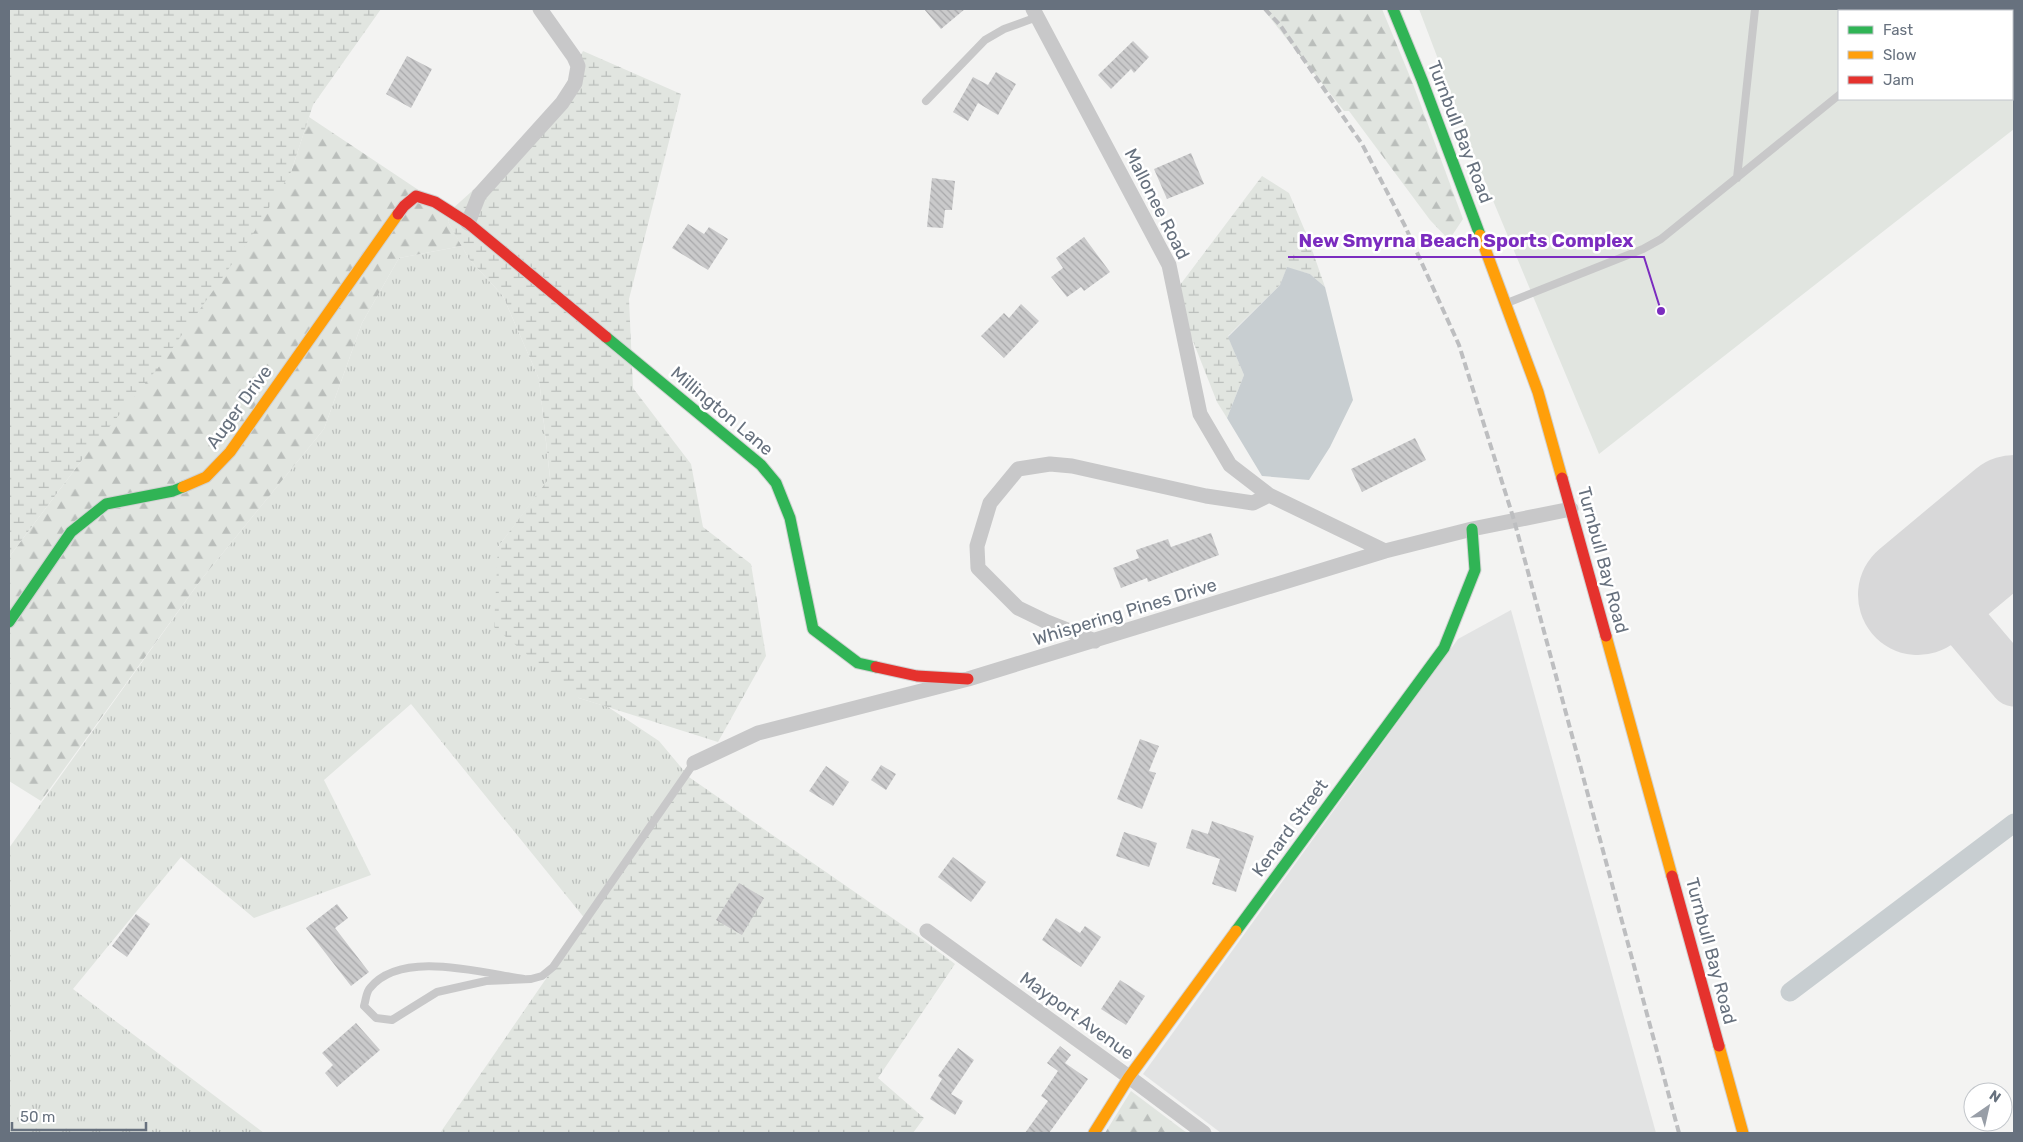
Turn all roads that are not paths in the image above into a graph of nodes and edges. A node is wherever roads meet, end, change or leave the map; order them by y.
1 (540, 9) edge
2 (1393, 9) edge
3 (1755, 9) edge
4 (1035, 13) edge
5 (1838, 95) edge
6 (926, 101) dead end
7 (1736, 178) junction
8 (468, 223) junction
9 (1505, 304) junction
10 (1270, 495) junction
11 (1571, 509) junction
12 (1472, 529) junction
13 (1385, 551) junction
14 (9, 622) edge
15 (1095, 641) junction
16 (968, 679) junction
17 (694, 763) joint
18 (927, 931) dead end
19 (524, 979) junction
20 (1129, 1076) junction
21 (1094, 1133) edge
22 (1204, 1133) edge
23 (1743, 1133) edge

1 - 8 street
2 - 9 street, Turnbull Bay Road
3 - 7 lane
4 - 6 lane
4 - 10 street, Mallonee Road
5 - 7 lane
7 - 9 lane
8 - 14 street, Auger Drive
8 - 16 street, Millington Lane
9 - 11 street, Turnbull Bay Road
10 - 13 street, Mallonee Road
10 - 15 street
11 - 12 street, Whispering Pines Drive
11 - 23 street, Turnbull Bay Road
12 - 13 street, Whispering Pines Drive
12 - 20 street, Kenard Street
13 - 15 street, Whispering Pines Drive
15 - 16 street, Whispering Pines Drive
16 - 17 street, Whispering Pines Drive
17 - 19 lane
18 - 20 street, Mayport Avenue
19 - 19 lane
20 - 21 street, Kenard Street
20 - 22 street, Mayport Avenue

